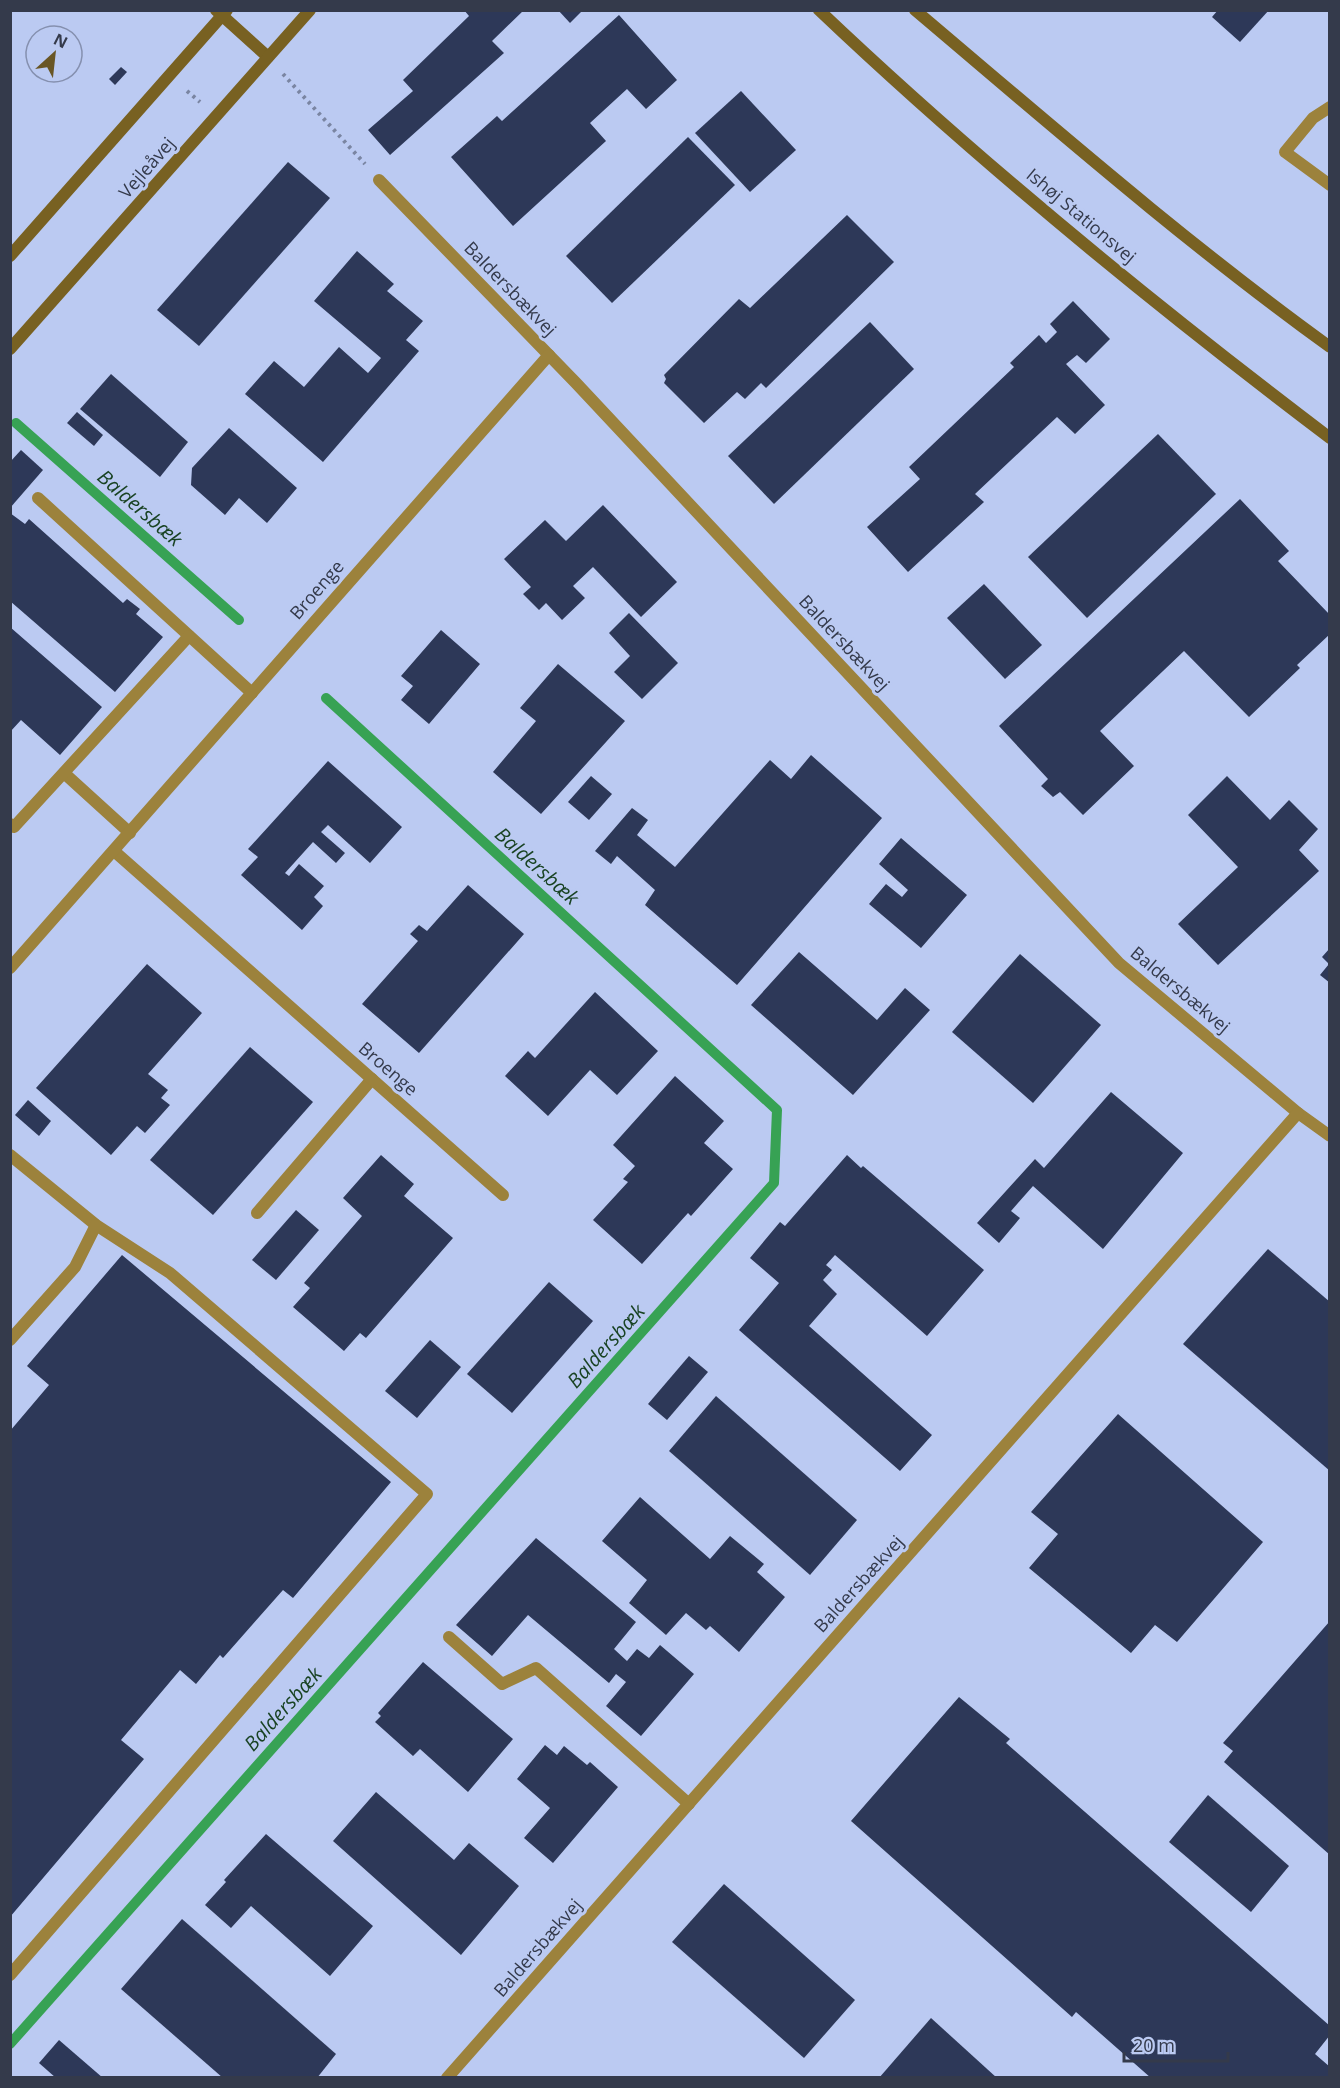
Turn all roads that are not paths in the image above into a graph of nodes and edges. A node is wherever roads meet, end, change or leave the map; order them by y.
1 (309, 10) edge
2 (819, 10) edge
3 (915, 10) edge
4 (222, 12) edge
5 (268, 57) junction
6 (1329, 107) edge
7 (379, 180) road end
8 (1329, 185) edge
9 (10, 256) edge
10 (1329, 347) edge
11 (10, 349) edge
12 (549, 355) junction
13 (1329, 438) edge
14 (38, 498) dead end
15 (189, 636) junction
16 (252, 693) junction
17 (64, 773) junction
18 (10, 824) edge
19 (130, 833) junction
20 (114, 851) junction
21 (10, 968) edge
22 (372, 1079) junction
23 (1298, 1113) junction
24 (1329, 1136) edge
25 (10, 1155) edge
26 (503, 1195) dead end
27 (257, 1213) dead end
28 (96, 1225) junction
29 (10, 1340) edge
30 (449, 1637) dead end
31 (689, 1804) junction
32 (10, 1976) edge
33 (447, 2078) edge

1 - 5 main road, Vejleåvej
2 - 13 main road, Ishøj Stationsvej
3 - 10 main road
4 - 5 main road
4 - 9 main road
5 - 11 main road, Vejleåvej
6 - 8 street
7 - 12 street, Baldersbækvej
12 - 16 street, Broenge
12 - 23 street, Baldersbækvej
14 - 15 street
15 - 16 street
15 - 17 street
16 - 19 street, Broenge
17 - 18 street
17 - 19 street
19 - 20 street, Broenge
20 - 21 street, Broenge
20 - 22 street, Broenge
22 - 26 street, Broenge
22 - 27 street
23 - 24 street, Baldersbækvej
23 - 31 street, Baldersbækvej
25 - 28 street
28 - 29 street
28 - 32 street
30 - 31 street
31 - 33 street, Baldersbækvej

